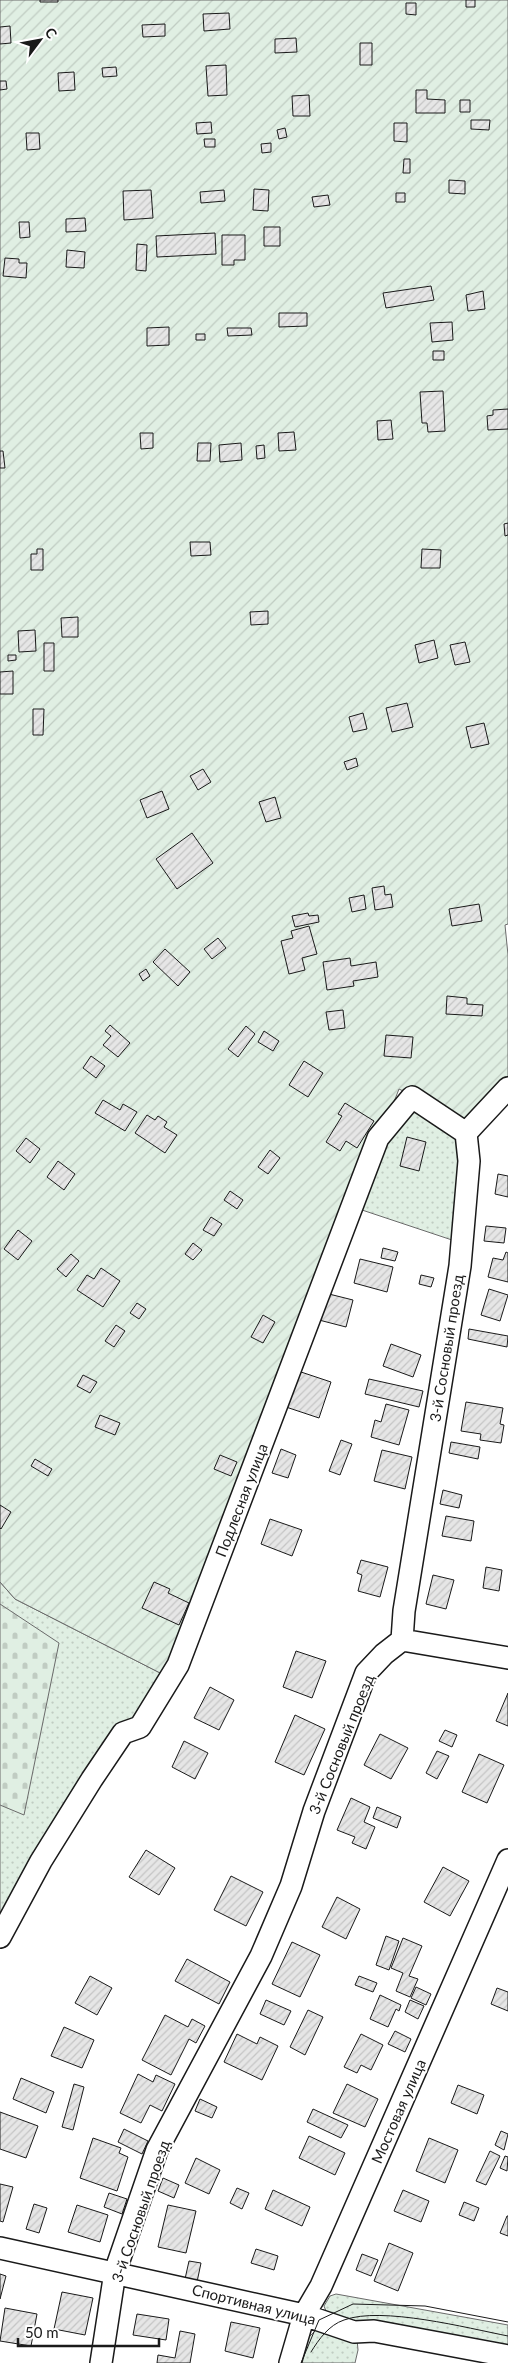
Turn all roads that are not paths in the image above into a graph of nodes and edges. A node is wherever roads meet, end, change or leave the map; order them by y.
1 (508, 1088) edge
2 (466, 1133) junction
3 (402, 1640) junction
4 (508, 1658) edge
5 (508, 1860) edge
6 (0, 1937) edge
7 (0, 2248) edge
8 (115, 2272) junction
9 (304, 2315) junction
10 (508, 2356) edge
11 (101, 2363) edge
12 (290, 2363) edge

1 - 2 street
2 - 3 street, 3-й Сосновый проезд
2 - 6 street, Подлесная улица
3 - 4 street
3 - 8 street, 3-й Сосновый проезд
5 - 9 street, Мостовая улица
7 - 8 street, Спортивная улица
8 - 9 street, Спортивная улица
8 - 11 street, 3-й Сосновый проезд
9 - 10 street, Спортивная улица
9 - 12 street, Мостовая улица

